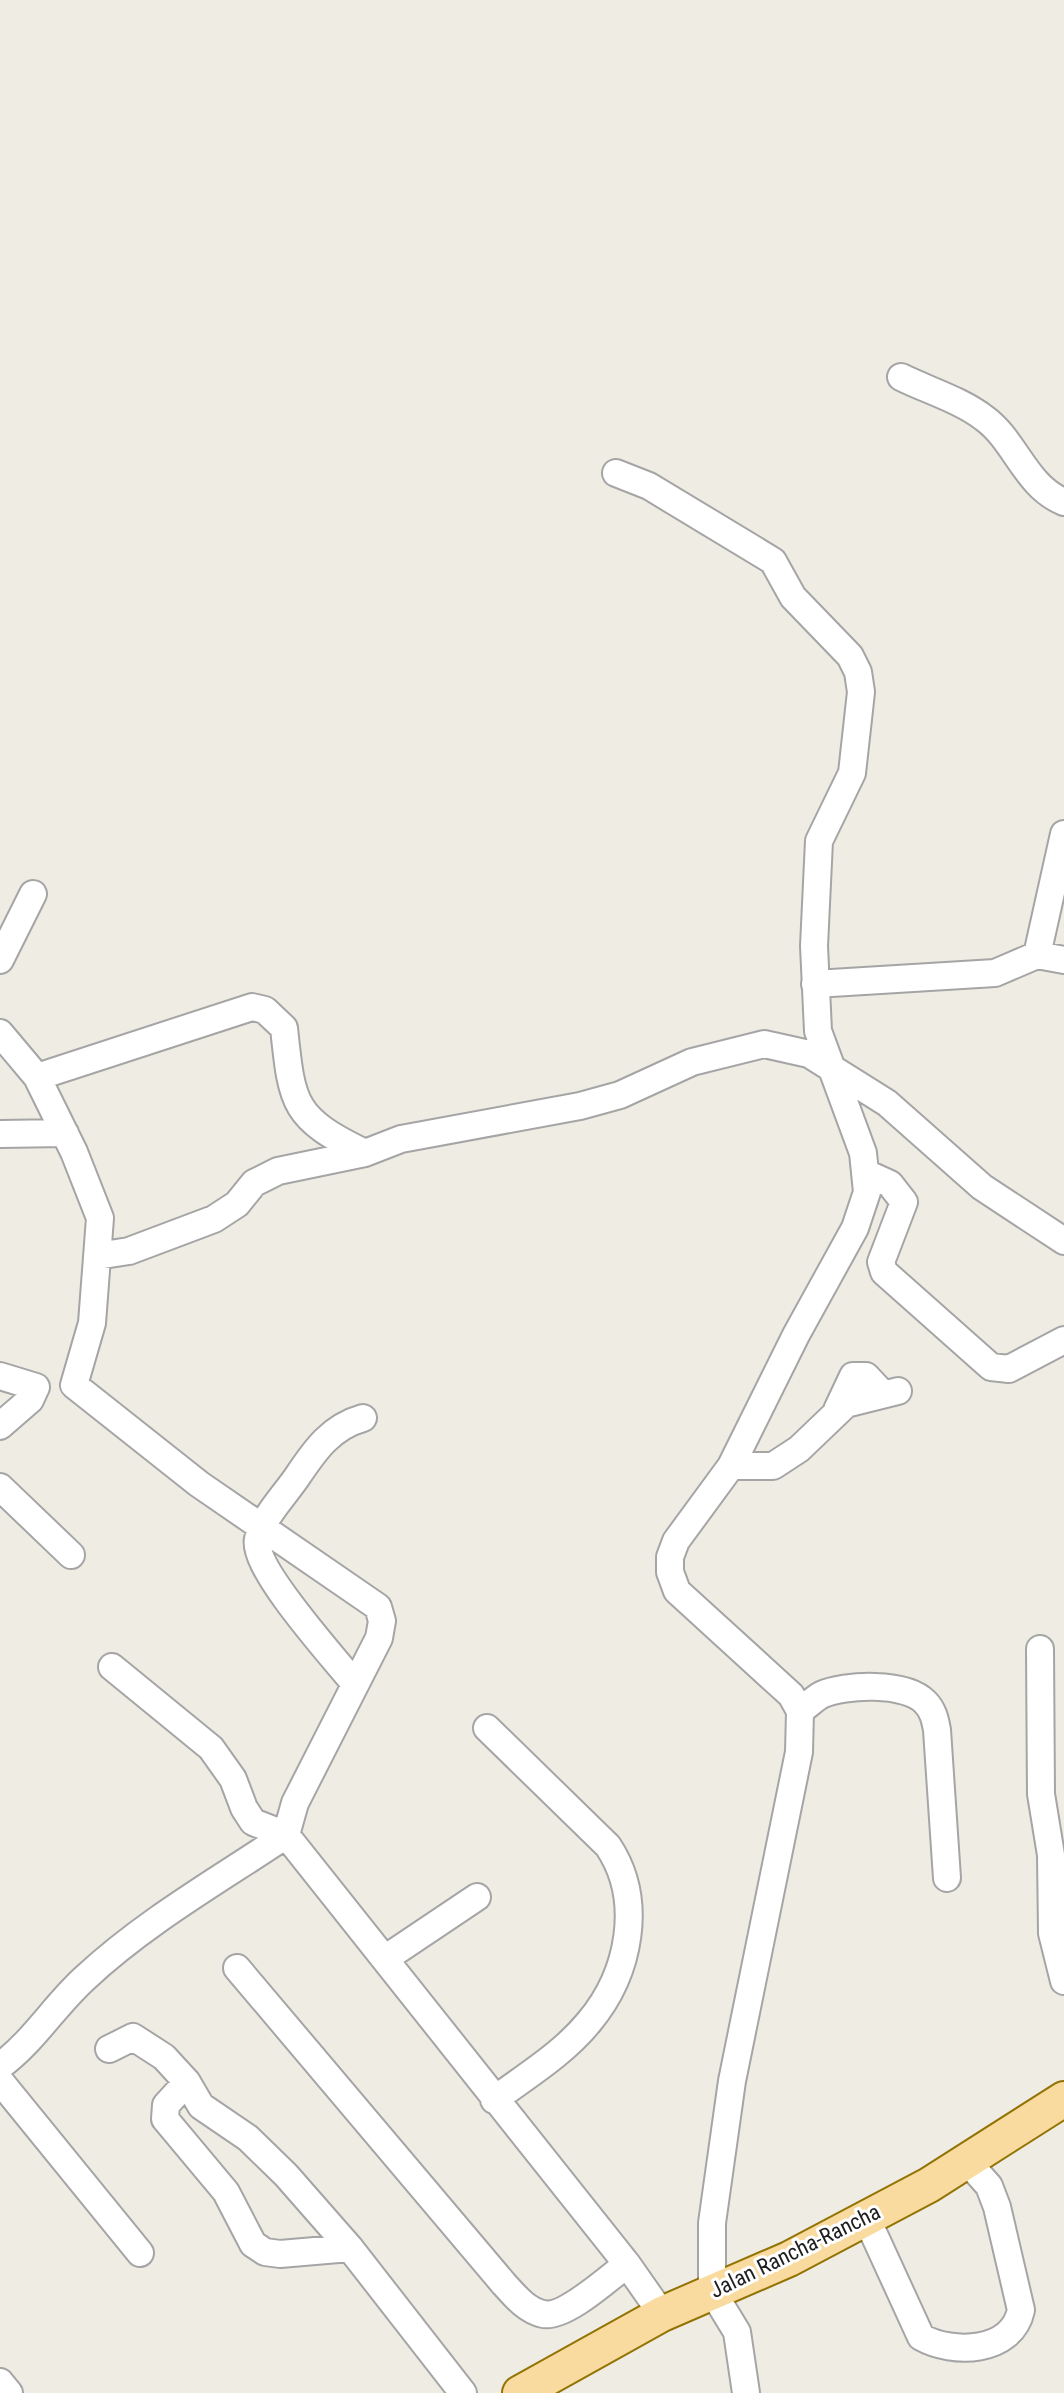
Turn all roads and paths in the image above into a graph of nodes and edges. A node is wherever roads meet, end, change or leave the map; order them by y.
1 (901, 377) dead end
2 (616, 473) dead end
3 (1064, 502) edge
4 (1064, 834) edge
5 (33, 894) dead end
6 (1037, 955) junction
7 (0, 960) edge
8 (1064, 960) edge
9 (815, 984) junction
10 (0, 1033) edge
11 (831, 1070) junction
12 (37, 1077) junction
13 (65, 1133) junction
14 (0, 1134) edge
15 (365, 1153) junction
16 (868, 1174) junction
17 (1064, 1241) edge
18 (97, 1256) junction
19 (1064, 1340) edge
20 (0, 1376) edge
21 (74, 1385) junction
22 (36, 1387) junction
23 (890, 1392) dead end
24 (363, 1418) dead end
25 (0, 1426) edge
26 (731, 1466) junction
27 (0, 1487) edge
28 (263, 1526) junction
29 (71, 1555) dead end
30 (1040, 1649) dead end
31 (112, 1667) dead end
32 (355, 1684) junction
33 (800, 1711) junction
34 (487, 1728) dead end
35 (286, 1835) junction
36 (947, 1878) dead end
37 (477, 1897) dead end
38 (386, 1958) junction
39 (237, 1968) dead end
40 (1064, 1981) edge
41 (109, 2049) dead end
42 (0, 2066) edge
43 (0, 2081) edge
44 (187, 2082) junction
45 (1064, 2099) edge
46 (494, 2100) junction
47 (966, 2160) junction
48 (866, 2217) junction
49 (350, 2248) junction
50 (140, 2253) dead end
51 (627, 2264) junction
52 (712, 2291) junction
53 (662, 2314) junction
54 (0, 2382) edge
55 (9, 2393) edge
56 (463, 2393) edge
57 (520, 2393) edge
58 (746, 2393) edge

1 - 3 street
2 - 9 street
4 - 6 street
5 - 7 street
6 - 8 street
6 - 9 street
9 - 11 street
10 - 12 street
11 - 15 street
11 - 16 street
11 - 17 street
12 - 13 street
12 - 15 street
13 - 14 street
13 - 18 street
15 - 18 street
16 - 19 street
16 - 26 street
18 - 21 street
20 - 22 street
21 - 22 street
21 - 28 street
22 - 25 street
23 - 26 street
24 - 28 street
26 - 33 street
27 - 29 street
28 - 32 street
28 - 32 street
30 - 40 street
31 - 35 street
32 - 35 street
33 - 36 street
33 - 52 street
34 - 46 street
35 - 38 street
35 - 42 street
37 - 38 street
38 - 46 street
39 - 51 street
41 - 44 street
43 - 50 street
44 - 49 street
44 - 49 street
45 - 47 main road, Jalan Rancha-Rancha
46 - 51 street
47 - 48 main road, Jalan Rancha-Rancha
47 - 48 street
48 - 52 main road, Jalan Rancha-Rancha
49 - 56 street
51 - 53 street
52 - 53 main road, Jalan Rancha-Rancha
52 - 58 street
53 - 57 main road, Jalan Rancha-Rancha
54 - 55 street

